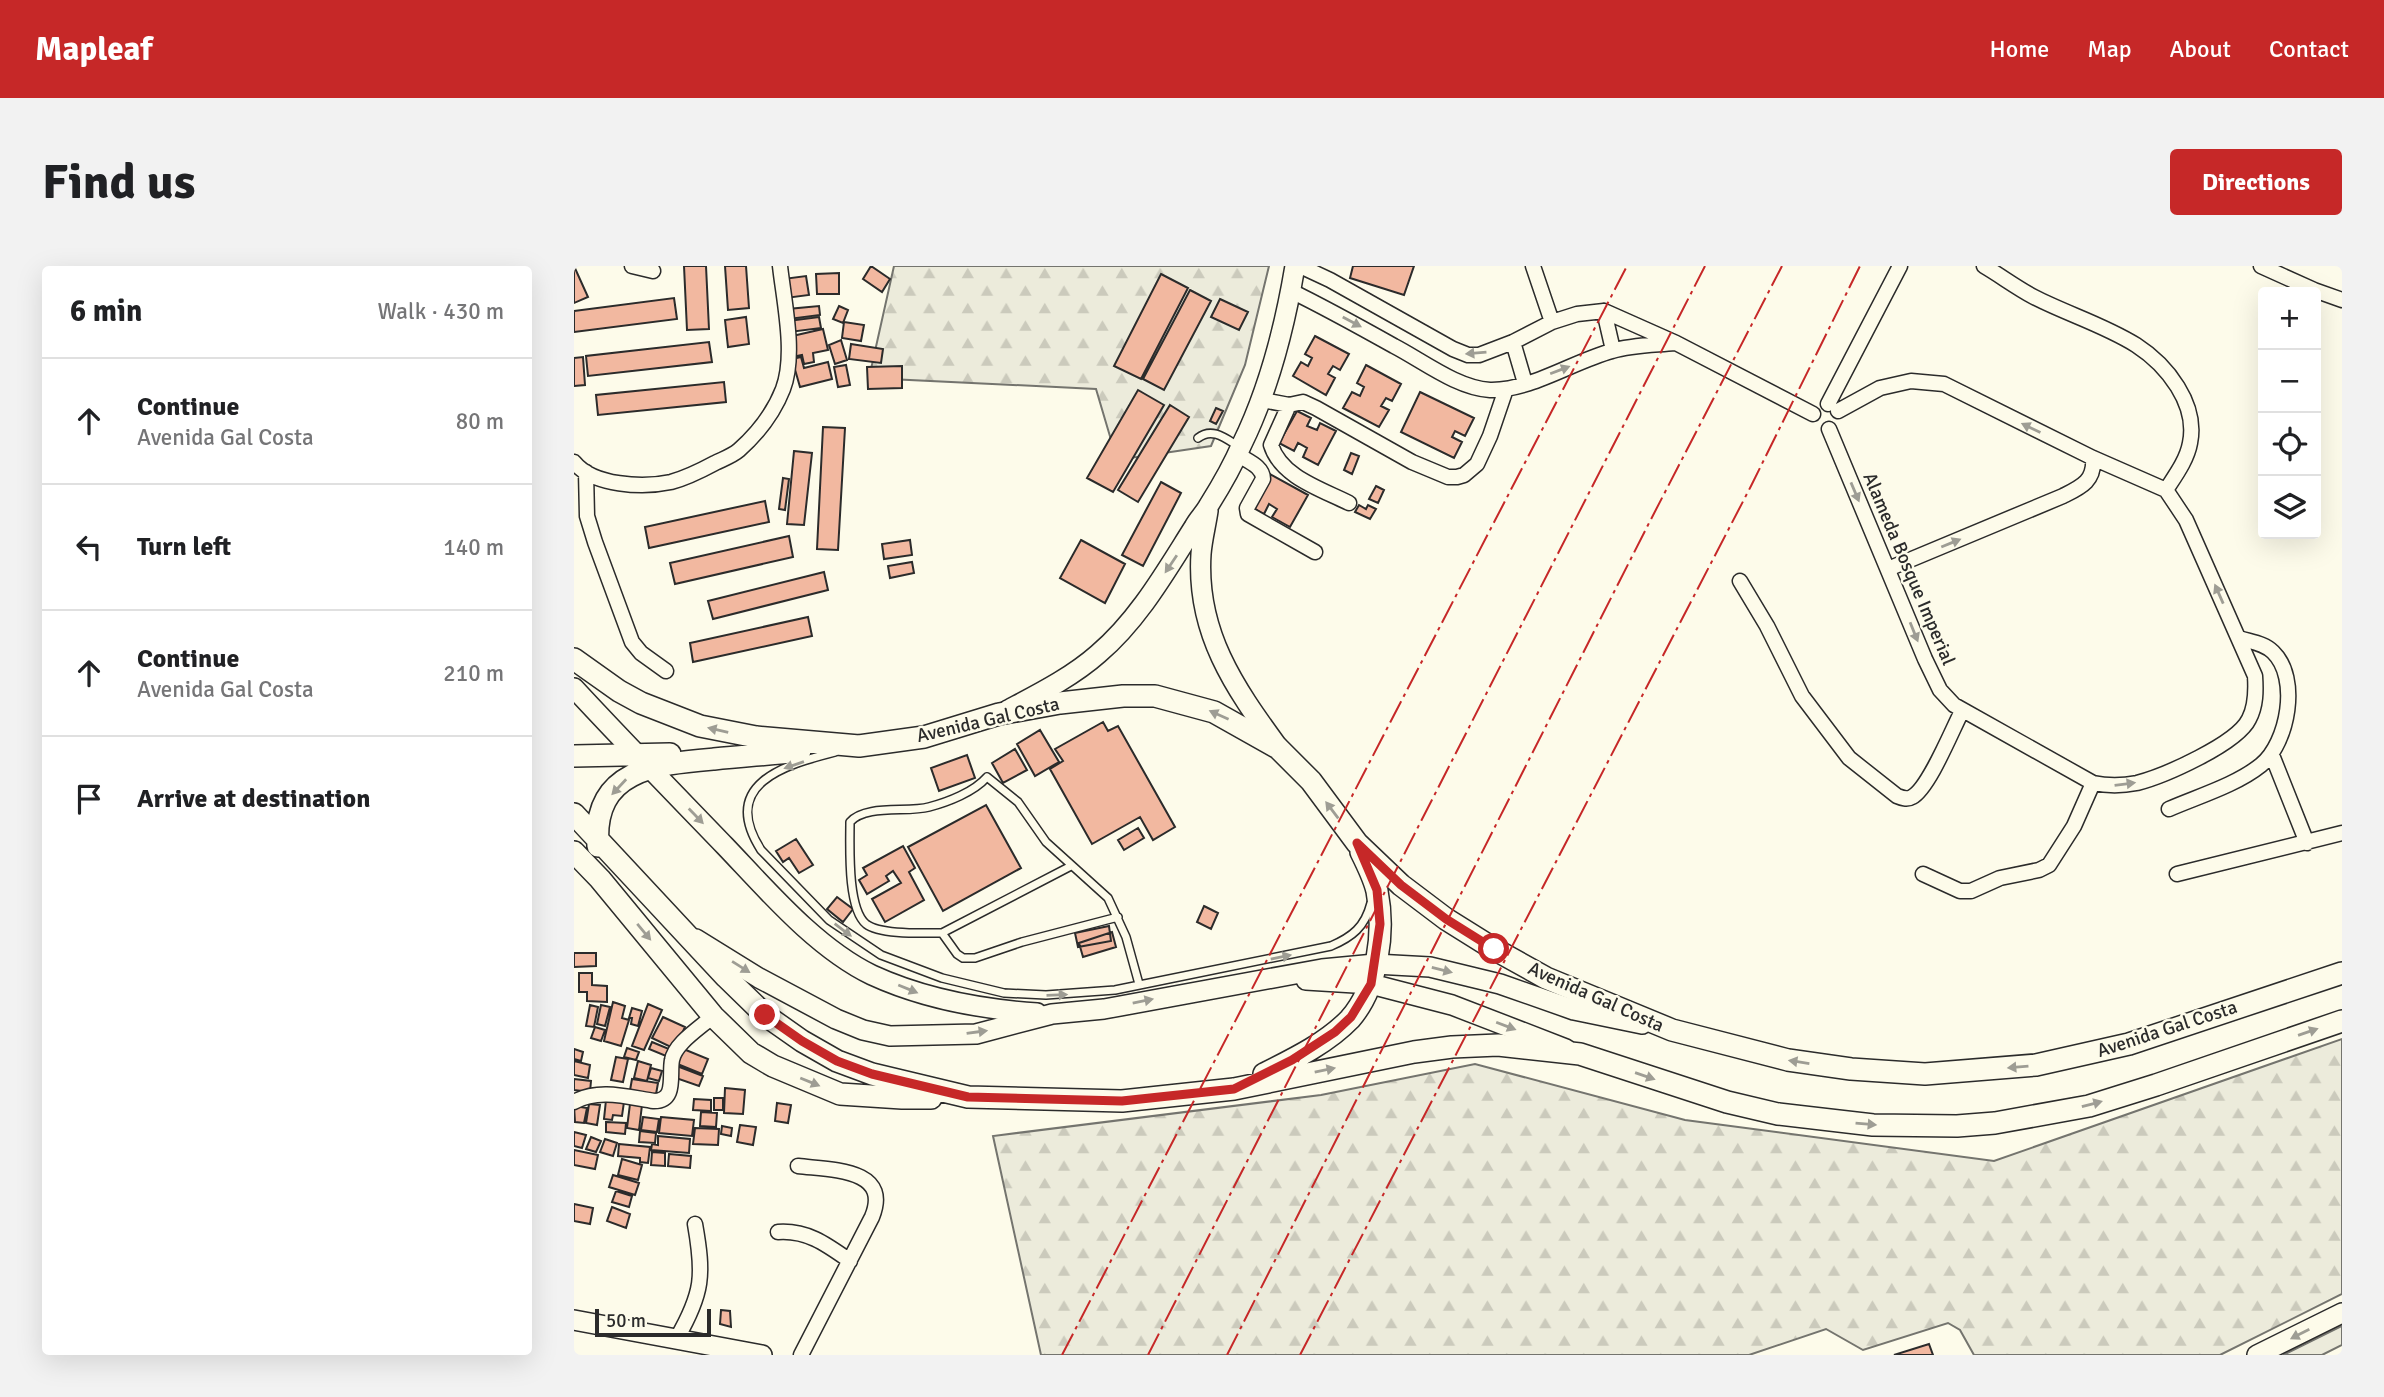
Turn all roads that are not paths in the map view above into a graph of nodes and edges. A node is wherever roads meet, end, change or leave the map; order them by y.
1 (632, 266) edge
2 (780, 266) edge
3 (1295, 266) edge
4 (1300, 266) edge
5 (1533, 266) edge
6 (1900, 266) edge
7 (1984, 266) edge
8 (2262, 266) edge
9 (653, 271) dead end
10 (1291, 291) junction
11 (2342, 300) edge
12 (1605, 311) junction
13 (1552, 322) junction
14 (1513, 342) junction
15 (1676, 343) junction
16 (1613, 351) junction
17 (1525, 383) junction
18 (1506, 389) junction
19 (1262, 400) junction
20 (1289, 405) junction
21 (1833, 408) junction
22 (1813, 414) junction
23 (1829, 429) junction
24 (1198, 438) dead end
25 (1239, 451) junction
26 (2092, 458) junction
27 (574, 462) edge
28 (586, 472) junction
29 (2166, 490) junction
30 (1349, 503) dead end
31 (1208, 507) junction
32 (1315, 552) dead end
33 (1888, 569) junction
34 (1740, 581) dead end
35 (2239, 638) junction
36 (574, 659) edge
37 (666, 671) dead end
38 (574, 688) edge
39 (1962, 710) junction
40 (999, 714) junction
41 (859, 746) junction
42 (1278, 748) junction
43 (2272, 755) junction
44 (574, 756) edge
45 (642, 761) junction
46 (2093, 783) junction
47 (2169, 809) dead end
48 (574, 814) edge
49 (2342, 833) edge
50 (597, 839) junction
51 (1357, 843) junction
52 (2307, 843) junction
53 (574, 852) edge
54 (1071, 866) junction
55 (1923, 874) dead end
56 (2177, 874) dead end
57 (600, 879) junction
58 (1373, 880) junction
59 (1118, 917) junction
60 (683, 931) junction
61 (942, 933) junction
62 (2342, 973) edge
63 (1373, 974) junction
64 (1139, 984) junction
65 (1052, 1014) junction
66 (713, 1016) junction
67 (2342, 1021) edge
68 (1672, 1030) junction
69 (1580, 1054) junction
70 (1234, 1089) junction
71 (968, 1097) junction
72 (574, 1102) edge
73 (798, 1166) dead end
74 (695, 1224) dead end
75 (778, 1232) dead end
76 (850, 1261) junction
77 (2342, 1313) edge
78 (574, 1320) edge
79 (677, 1338) junction
80 (762, 1355) edge
81 (801, 1355) edge
82 (2257, 1355) edge

1 - 9 street
2 - 28 street
3 - 10 main road
14 -> 4 street
5 - 13 street
6 - 21 street
7 - 29 street
8 - 11 street
10 -> 18 street
10 - 19 main road
12 - 13 street
12 - 15 street, Alameda Bosque Imperial
12 - 16 street
13 - 14 street
14 - 17 street
15 - 16 street
15 - 22 street, Alameda Bosque Imperial
17 -> 16 street
17 - 18 street
18 - 20 street
19 - 20 street
19 - 25 main road
20 - 30 street
21 - 22 street
21 - 23 street
26 -> 21 street
22 - 23 street, Alameda Bosque Imperial
23 -> 33 street, Alameda Bosque Imperial
24 - 25 lane
25 - 31 main road
25 - 32 street
26 - 29 street
33 -> 26 street
27 - 28 street
28 - 37 street
35 -> 29 street, Alameda Bosque Imperial
31 -> 40 main road
31 - 42 main road
33 -> 39 street, Alameda Bosque Imperial
34 - 39 street
35 - 43 street
46 -> 35 street, Alameda Bosque Imperial
41 -> 36 main road, Avenida Gal Costa
38 - 45 main road
39 - 46 street, Alameda Bosque Imperial
40 - 41 main road, Avenida Gal Costa
42 -> 40 main road, Avenida Gal Costa
41 - 45 main road
41 -> 64 lane
51 -> 42 main road, Avenida Gal Costa
43 - 47 street
43 - 52 street
44 - 45 main road
45 -> 50 main road
45 -> 65 main road
46 - 55 street
48 - 50 main road
49 - 52 street
50 - 57 main road
50 - 60 main road
51 - 58 main road
51 - 68 main road, Avenida Gal Costa
52 - 56 street
53 - 57 main road
54 - 59 lane
54 - 61 lane
54 - 61 lane
57 -> 66 main road
58 - 63 main road
64 -> 58 lane
59 - 61 lane
59 - 64 lane
60 -> 65 main road
60 - 71 main road
62 -> 68 main road, Avenida Gal Costa
65 -> 63 main road
63 -> 68 main road
63 -> 69 main road
63 - 70 main road
66 -> 71 main road
66 - 72 street
69 -> 67 main road
70 -> 69 main road
70 - 71 main road
73 - 76 street
74 - 79 street
75 - 76 street
76 - 81 street
77 -> 82 main road
78 - 79 main road
79 - 80 main road

